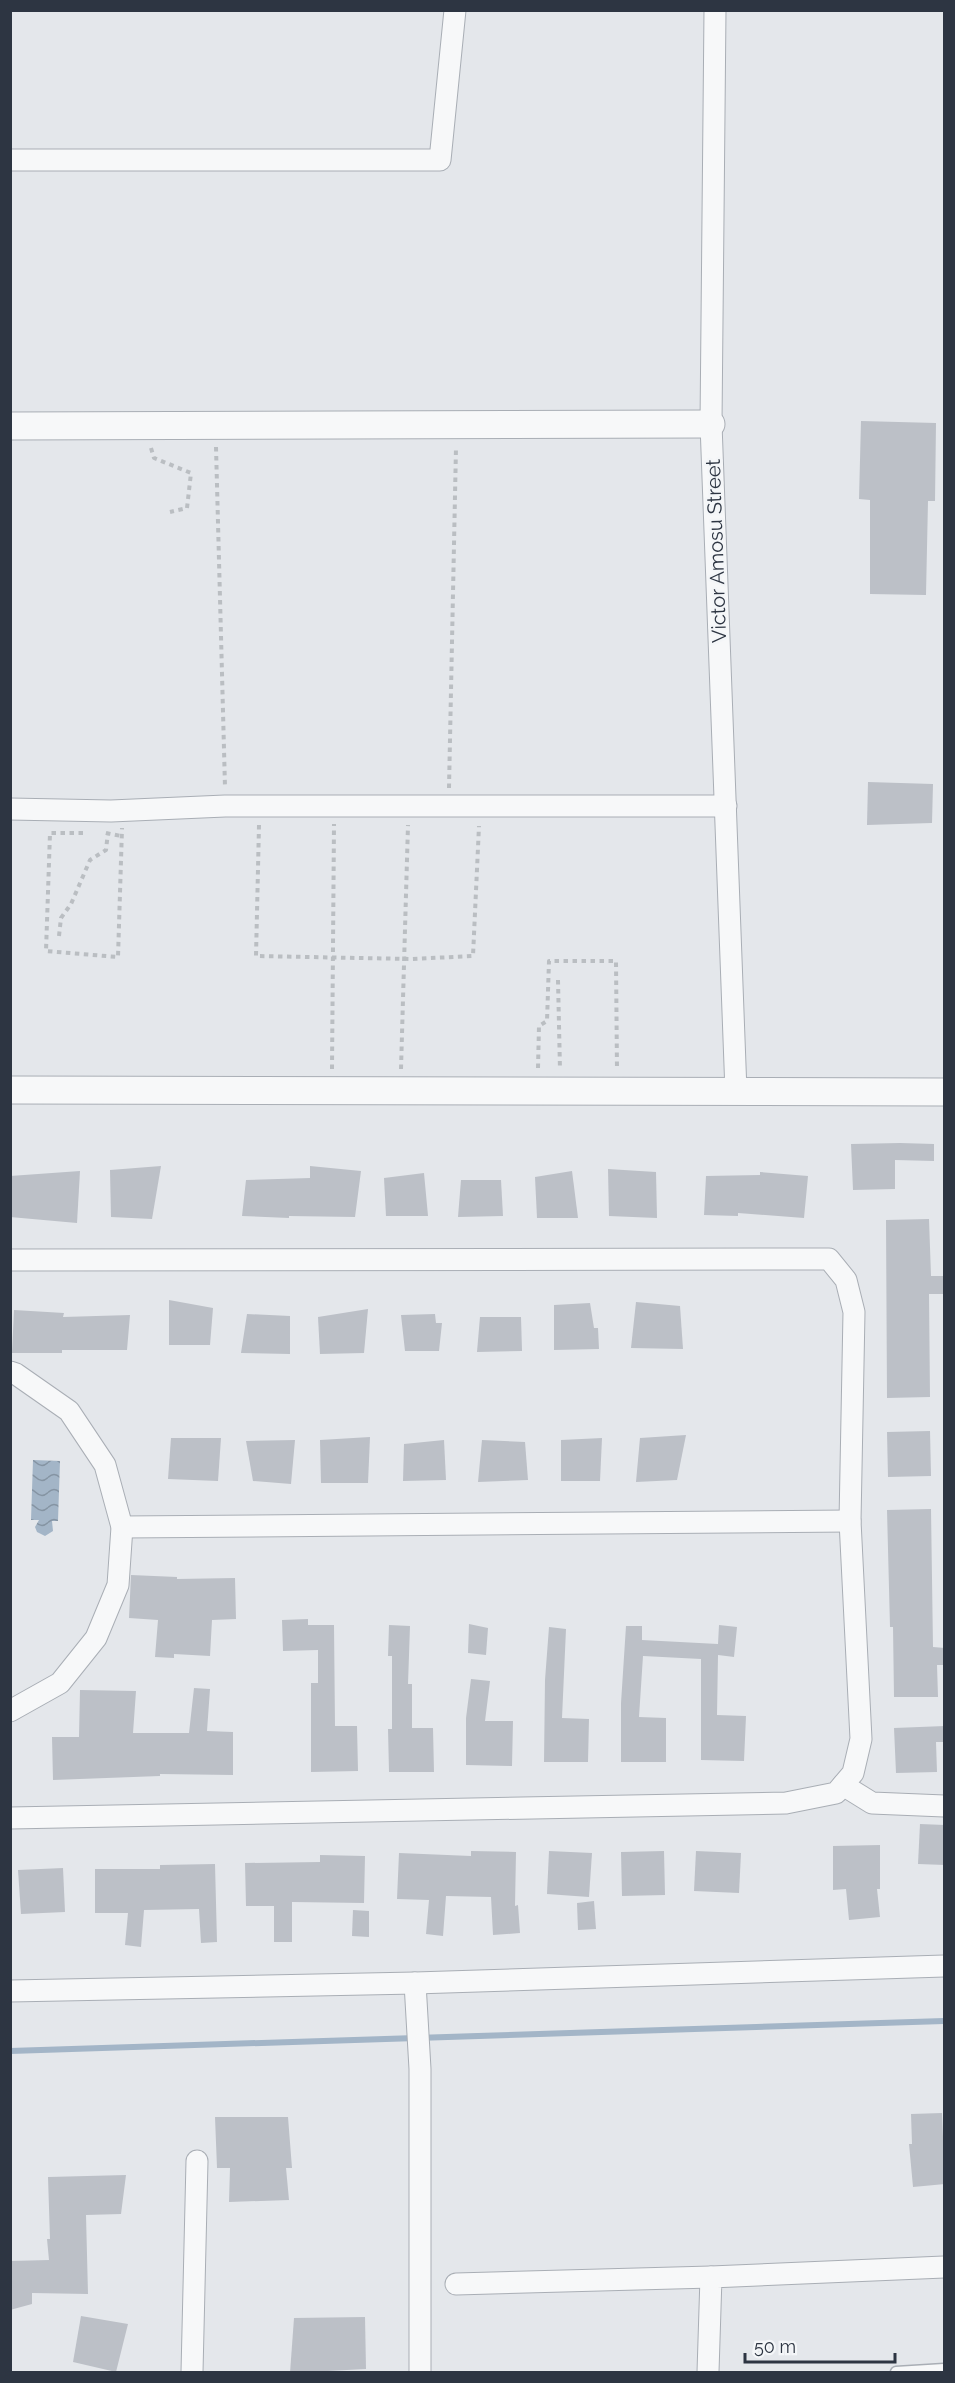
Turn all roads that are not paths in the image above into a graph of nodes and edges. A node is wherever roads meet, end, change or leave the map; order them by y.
1 (454, 10) edge
2 (715, 10) edge
3 (10, 160) edge
4 (711, 424) junction
5 (10, 426) edge
6 (726, 806) junction
7 (10, 809) edge
8 (10, 1090) edge
9 (736, 1092) junction
10 (945, 1092) edge
11 (10, 1260) edge
12 (10, 1372) edge
13 (850, 1521) junction
14 (122, 1527) junction
15 (10, 1711) edge
16 (843, 1785) junction
17 (945, 1806) edge
18 (10, 1818) edge
19 (945, 1966) edge
20 (415, 1983) junction
21 (10, 1991) edge
22 (196, 2161) dead end
23 (945, 2267) edge
24 (711, 2277) junction
25 (456, 2284) dead end
26 (945, 2369) edge
27 (192, 2373) edge
28 (420, 2373) edge
29 (708, 2373) edge
30 (896, 2373) edge

1 - 3 street
2 - 4 street, Victor Amosu Street
4 - 5 street
4 - 6 street, Victor Amosu Street
6 - 7 street
6 - 9 street, Victor Amosu Street
8 - 9 street
9 - 10 street
11 - 13 street
12 - 14 street
13 - 14 street
13 - 16 street
14 - 15 street
16 - 17 street
16 - 18 street
19 - 20 street
20 - 21 street
20 - 28 street
22 - 27 street
23 - 24 street
24 - 25 street
24 - 29 street
26 - 30 lane

